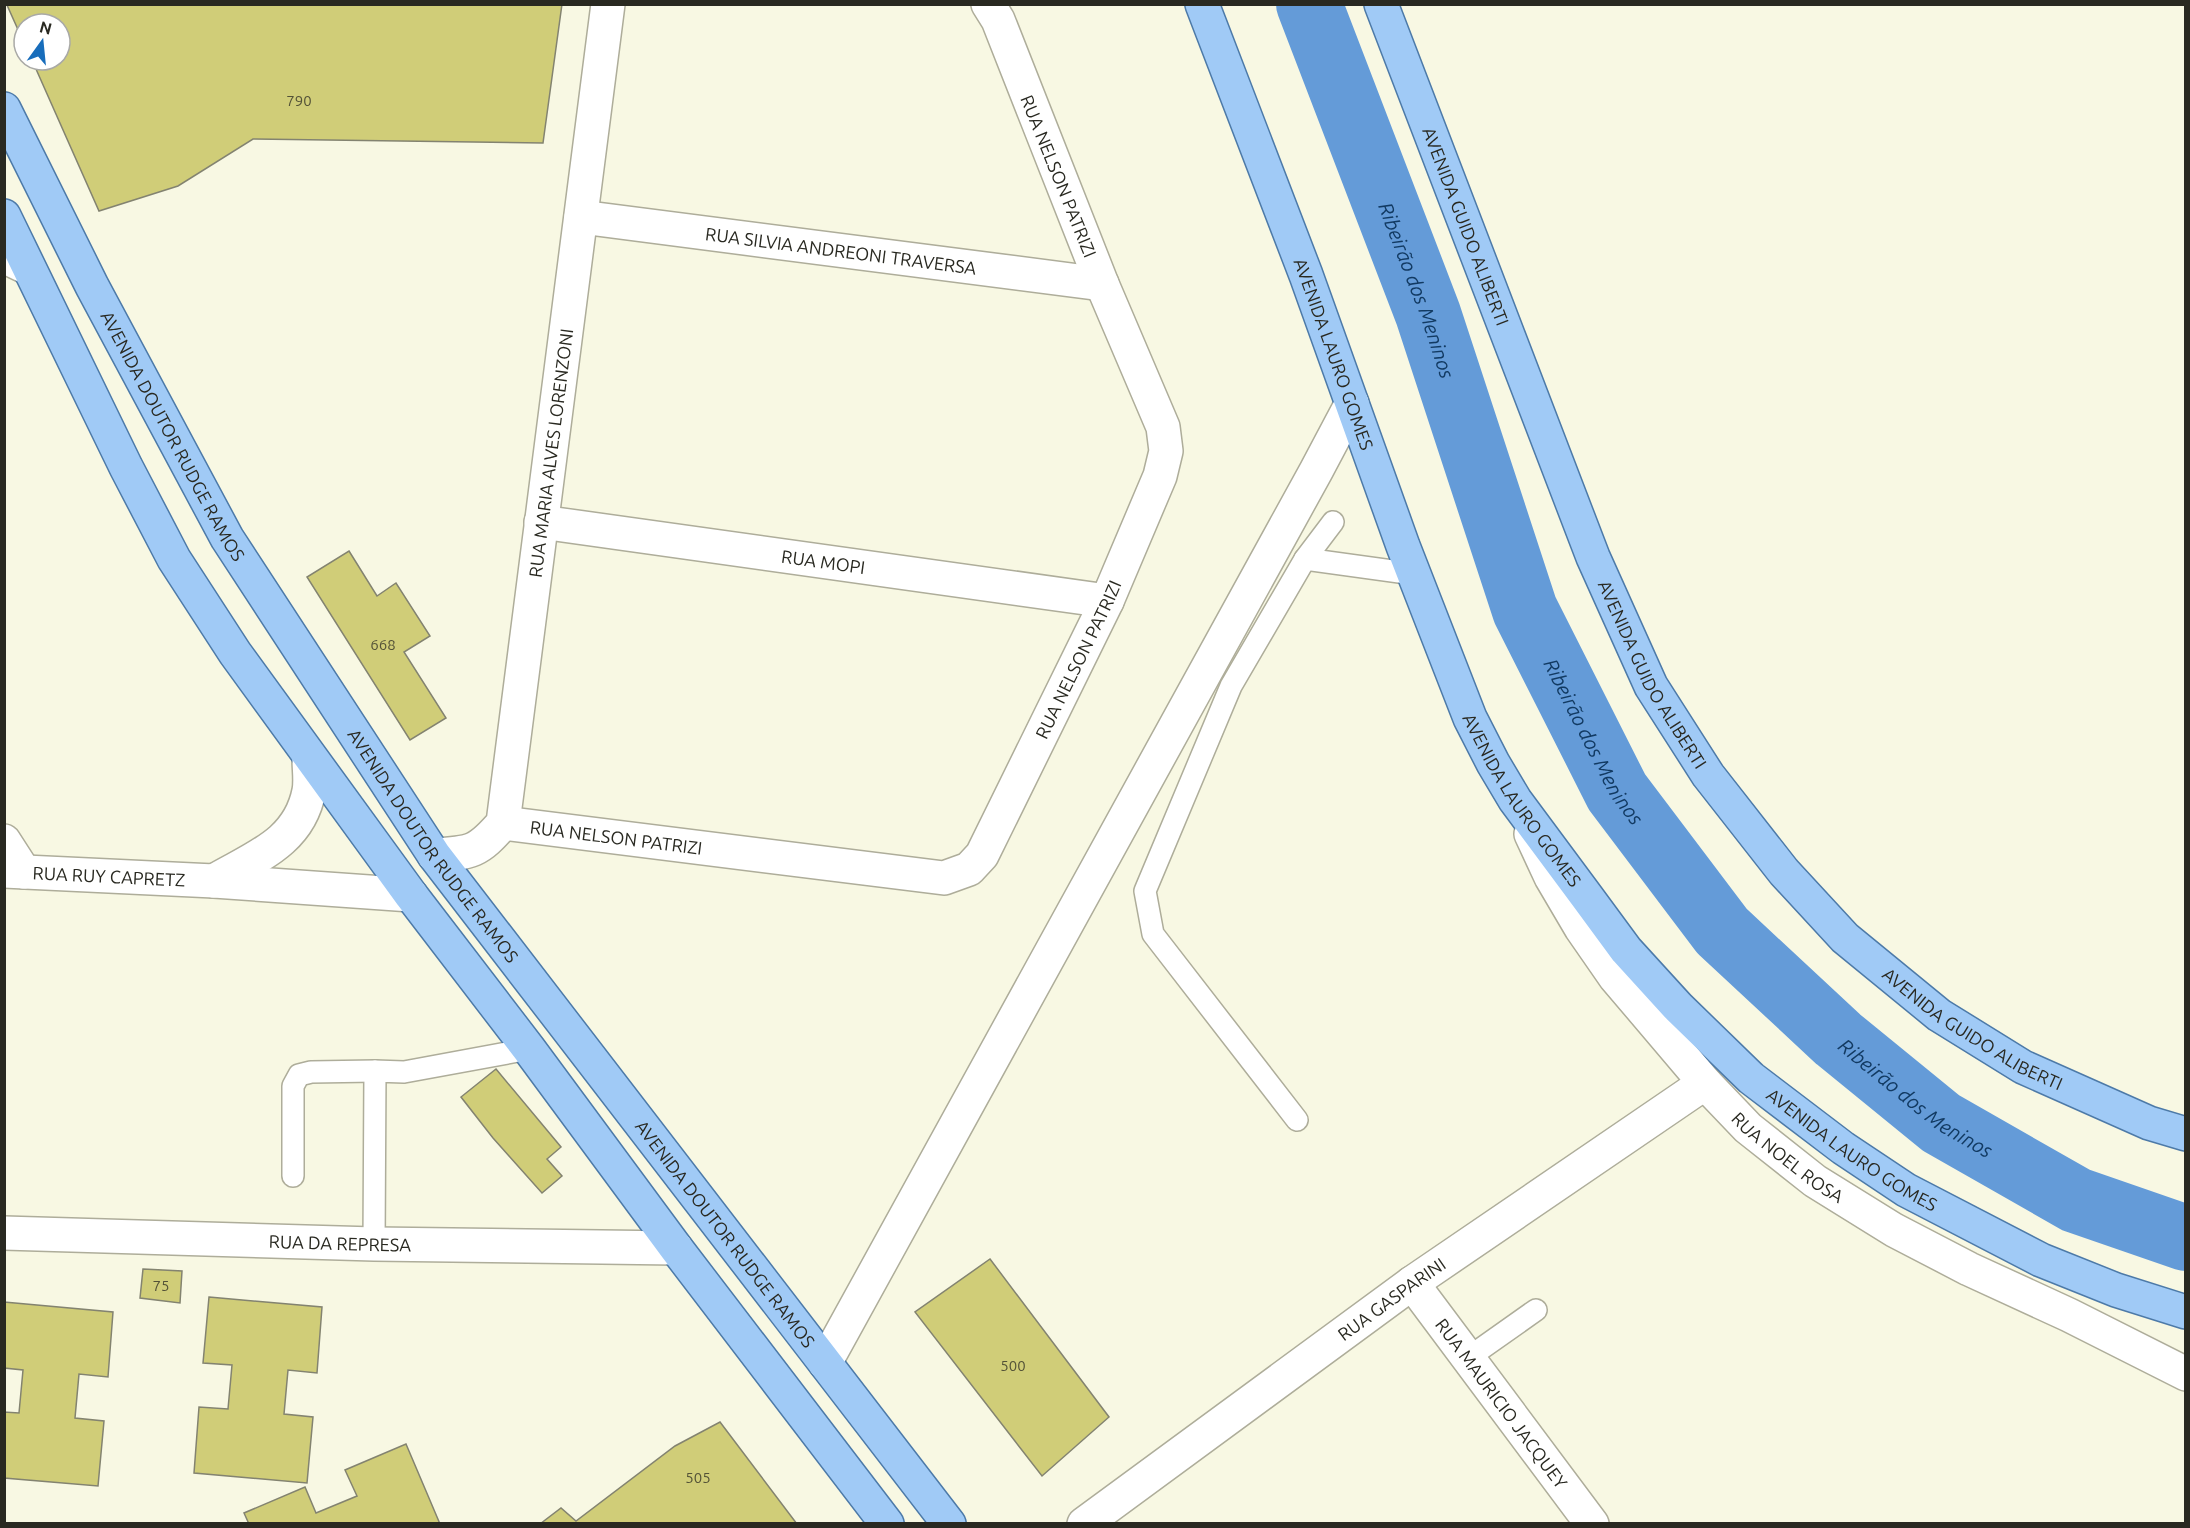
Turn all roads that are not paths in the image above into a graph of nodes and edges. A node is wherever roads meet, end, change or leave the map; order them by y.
1 (608, 4) edge
2 (988, 4) edge
3 (1202, 4) edge
4 (1382, 4) edge
5 (4, 109) edge
6 (4, 216) edge
7 (581, 217) junction
8 (4, 263) edge
9 (34, 278) junction
10 (1102, 284) junction
11 (1352, 403) junction
12 (541, 522) junction
13 (1333, 522) dead end
14 (1305, 559) junction
15 (1414, 574) junction
16 (1107, 601) junction
17 (309, 758) junction
18 (1515, 800) junction
19 (503, 823) junction
20 (4, 841) edge
21 (434, 855) junction
22 (14, 872) edge
23 (214, 881) junction
24 (411, 895) junction
25 (529, 1049) junction
26 (375, 1071) junction
27 (1705, 1083) junction
28 (1298, 1120) dead end
29 (2186, 1134) edge
30 (293, 1176) dead end
31 (4, 1233) edge
32 (374, 1244) junction
33 (676, 1248) junction
34 (1412, 1283) junction
35 (1536, 1310) dead end
36 (2186, 1312) edge
37 (1468, 1358) junction
38 (825, 1363) junction
39 (2186, 1374) edge
40 (888, 1524) edge
41 (949, 1524) edge
42 (1084, 1524) edge
43 (1592, 1524) edge

1 - 7 street, RUA MARIA ALVES LORENZONI
2 - 10 street, RUA NELSON PATRIZI
3 - 11 main road, AVENIDA LAURO GOMES
4 - 29 main road, AVENIDA GUIDO ALIBERTI
5 - 21 main road, AVENIDA DOUTOR RUDGE RAMOS
6 - 9 main road
7 - 10 street, RUA SILVIA ANDREONI TRAVERSA
7 - 12 street, RUA MARIA ALVES LORENZONI
8 - 9 lane
9 - 17 main road
10 - 16 street, RUA NELSON PATRIZI
11 - 15 main road, AVENIDA LAURO GOMES
11 - 38 street
12 - 16 street, RUA MOPI
12 - 19 street, RUA MARIA ALVES LORENZONI
13 - 14 lane
14 - 15 lane
14 - 28 lane
15 - 18 main road, AVENIDA LAURO GOMES
16 - 19 street, RUA NELSON PATRIZI
17 - 23 street
17 - 24 main road
18 - 27 street, RUA NOEL ROSA
18 - 36 main road, AVENIDA LAURO GOMES
19 - 21 street
20 - 22 street
21 - 38 main road, AVENIDA DOUTOR RUDGE RAMOS
22 - 23 street, RUA RUY CAPRETZ
23 - 24 street, RUA RUY CAPRETZ
24 - 25 main road
25 - 26 lane
25 - 33 main road
26 - 30 lane
26 - 32 lane
27 - 34 street, RUA GASPARINI
27 - 39 street, RUA NOEL ROSA
31 - 32 street, RUA DA REPRESA
32 - 33 street, RUA DA REPRESA
33 - 40 main road
34 - 37 street, RUA MAURICIO JACQUEY
34 - 42 street, RUA GASPARINI
35 - 37 lane
37 - 43 street, RUA MAURICIO JACQUEY
38 - 41 main road, AVENIDA DOUTOR RUDGE RAMOS

